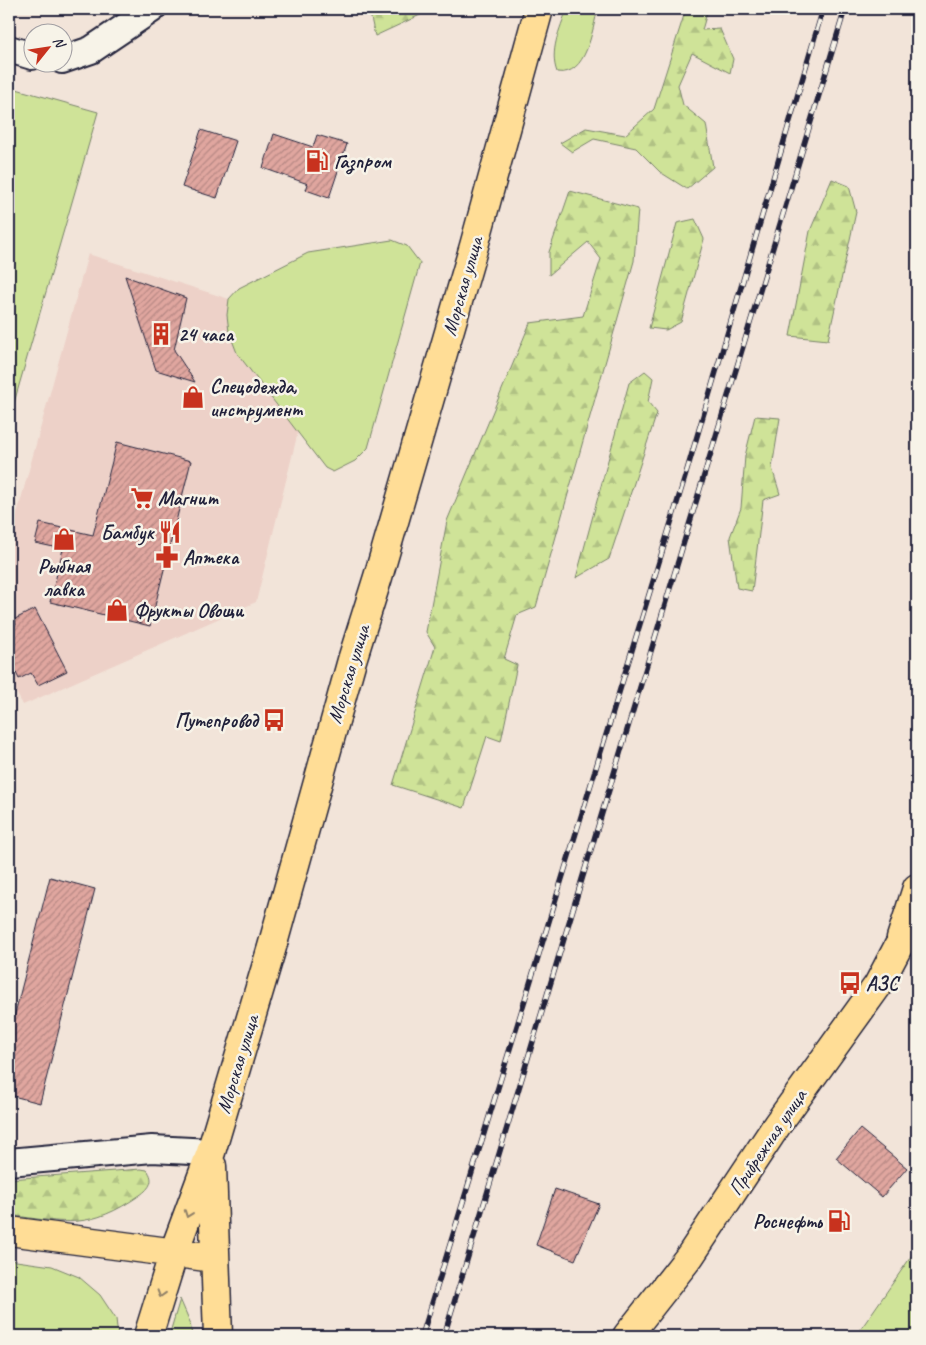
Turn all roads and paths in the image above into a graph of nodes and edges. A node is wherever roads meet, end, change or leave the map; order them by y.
1 (152, 9) edge
2 (539, 9) edge
3 (9, 49) edge
4 (22, 53) edge
5 (72, 57) edge
6 (917, 888) edge
7 (917, 920) edge
8 (898, 947) junction
9 (211, 1152) junction
10 (9, 1162) edge
11 (9, 1231) edge
12 (174, 1252) junction
13 (214, 1258) junction
14 (630, 1335) edge
15 (148, 1336) edge
16 (218, 1336) edge

1 - 5 street
2 - 9 main road, Морская улица
3 - 4 street
6 - 8 main road, Прибрежная улица
7 - 8 main road, Прибрежная улица
8 - 14 main road, Прибрежная улица
9 - 10 street
9 -> 12 main road, Морская улица
9 - 13 main road
11 - 12 main road
12 - 13 main road
12 -> 15 main road, Морская улица
13 - 16 main road

